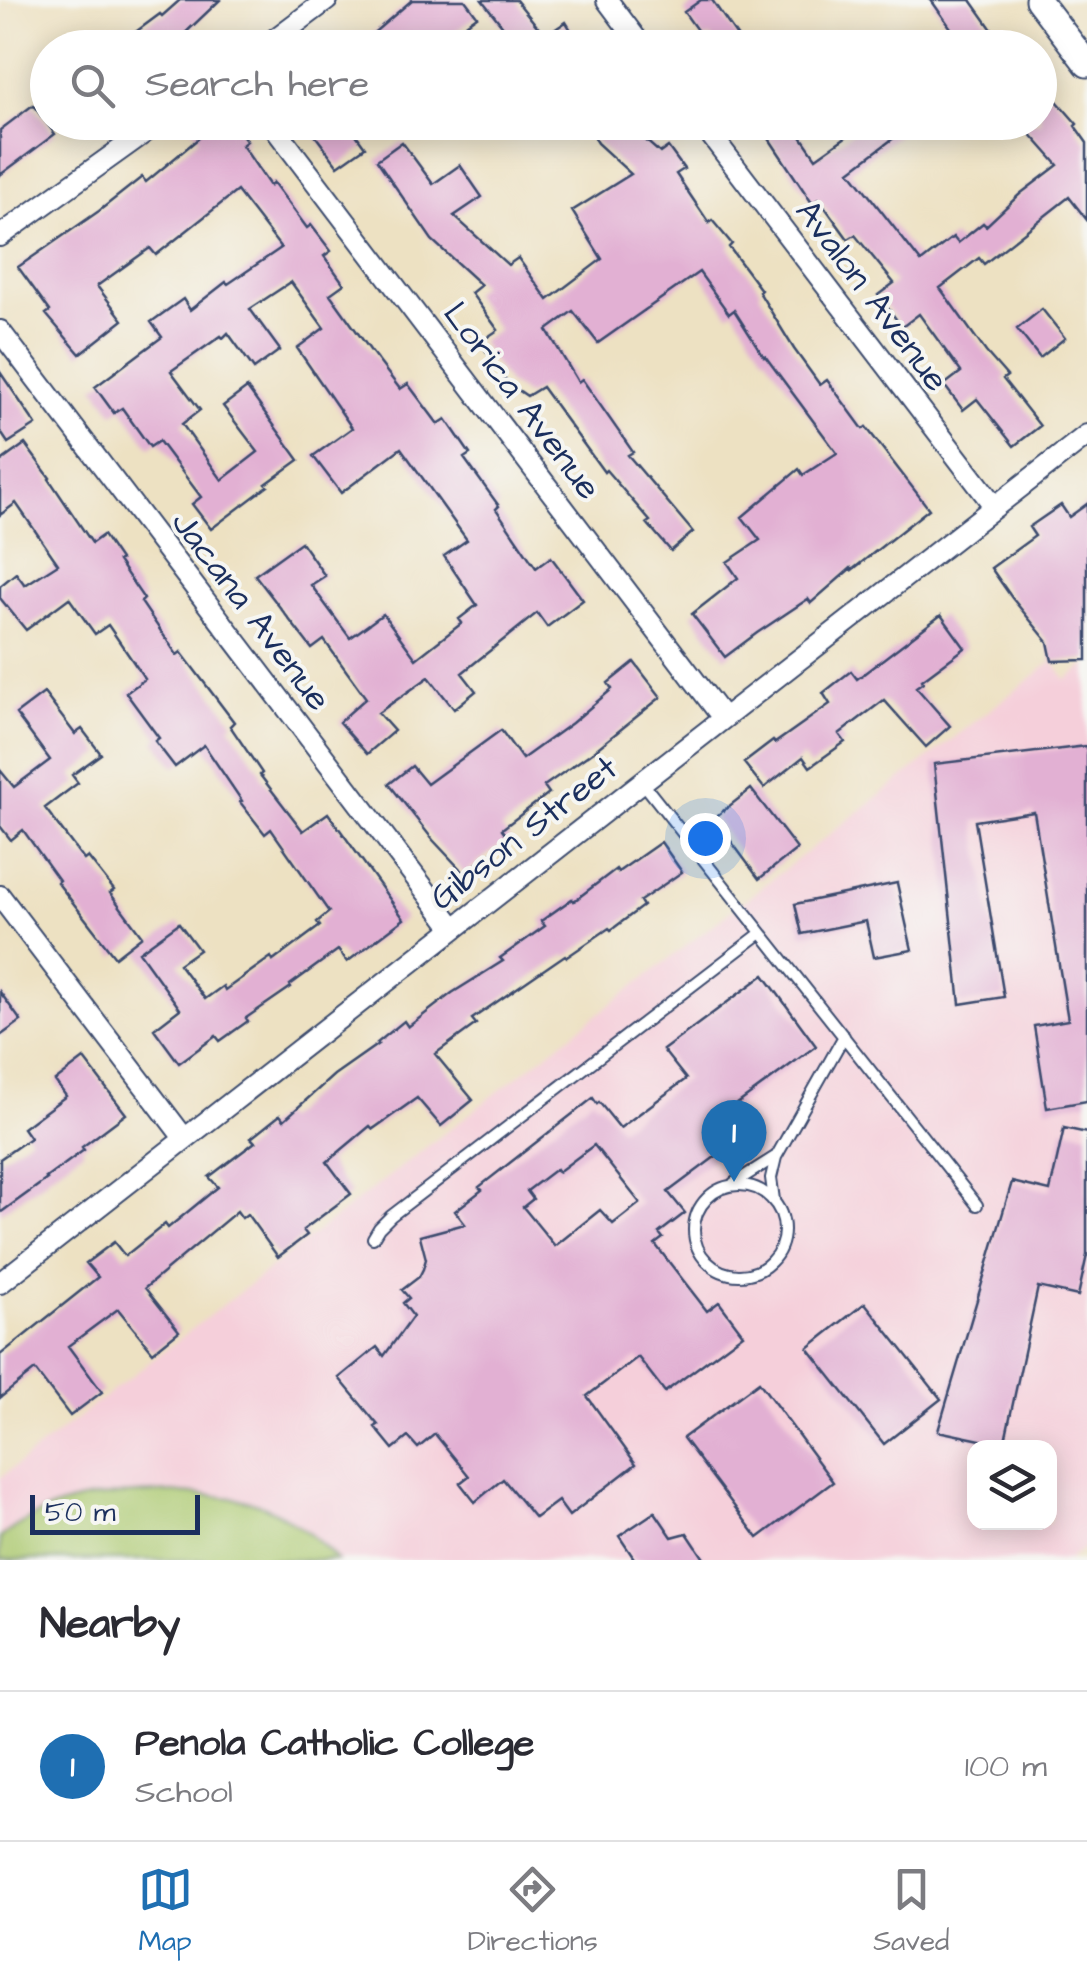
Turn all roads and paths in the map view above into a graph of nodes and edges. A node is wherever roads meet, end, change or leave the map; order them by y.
1 (327, 0) edge
2 (607, 0) edge
3 (1038, 0) edge
4 (287, 30) edge
5 (630, 30) edge
6 (1087, 64) edge
7 (134, 140) edge
8 (284, 140) edge
9 (714, 140) edge
10 (1, 237) edge
11 (0, 330) edge
12 (1087, 435) edge
13 (994, 507) junction
14 (723, 718) junction
15 (642, 781) junction
16 (0, 896) edge
17 (454, 928) junction
18 (761, 932) junction
19 (844, 1036) junction
20 (184, 1138) junction
21 (776, 1157) junction
22 (730, 1185) junction
23 (774, 1200) junction
24 (977, 1204) dead end
25 (373, 1238) dead end
26 (0, 1283) edge

1 - 4 street
2 - 5 street
3 - 6 street
7 - 10 street
8 - 14 street, Lorica Avenue
9 - 13 street, Avalon Avenue
11 - 17 street, Jacana Avenue
12 - 13 street, Gibson Street
13 - 14 street, Gibson Street
14 - 15 street, Gibson Street
15 - 17 street, Gibson Street
15 - 18 lane
16 - 20 street
17 - 20 street, Gibson Street
18 - 19 lane
18 - 25 lane
19 - 21 lane
19 - 24 lane
20 - 26 street, Gibson Street
21 - 22 lane
21 - 23 lane
22 - 23 lane
22 - 23 lane

